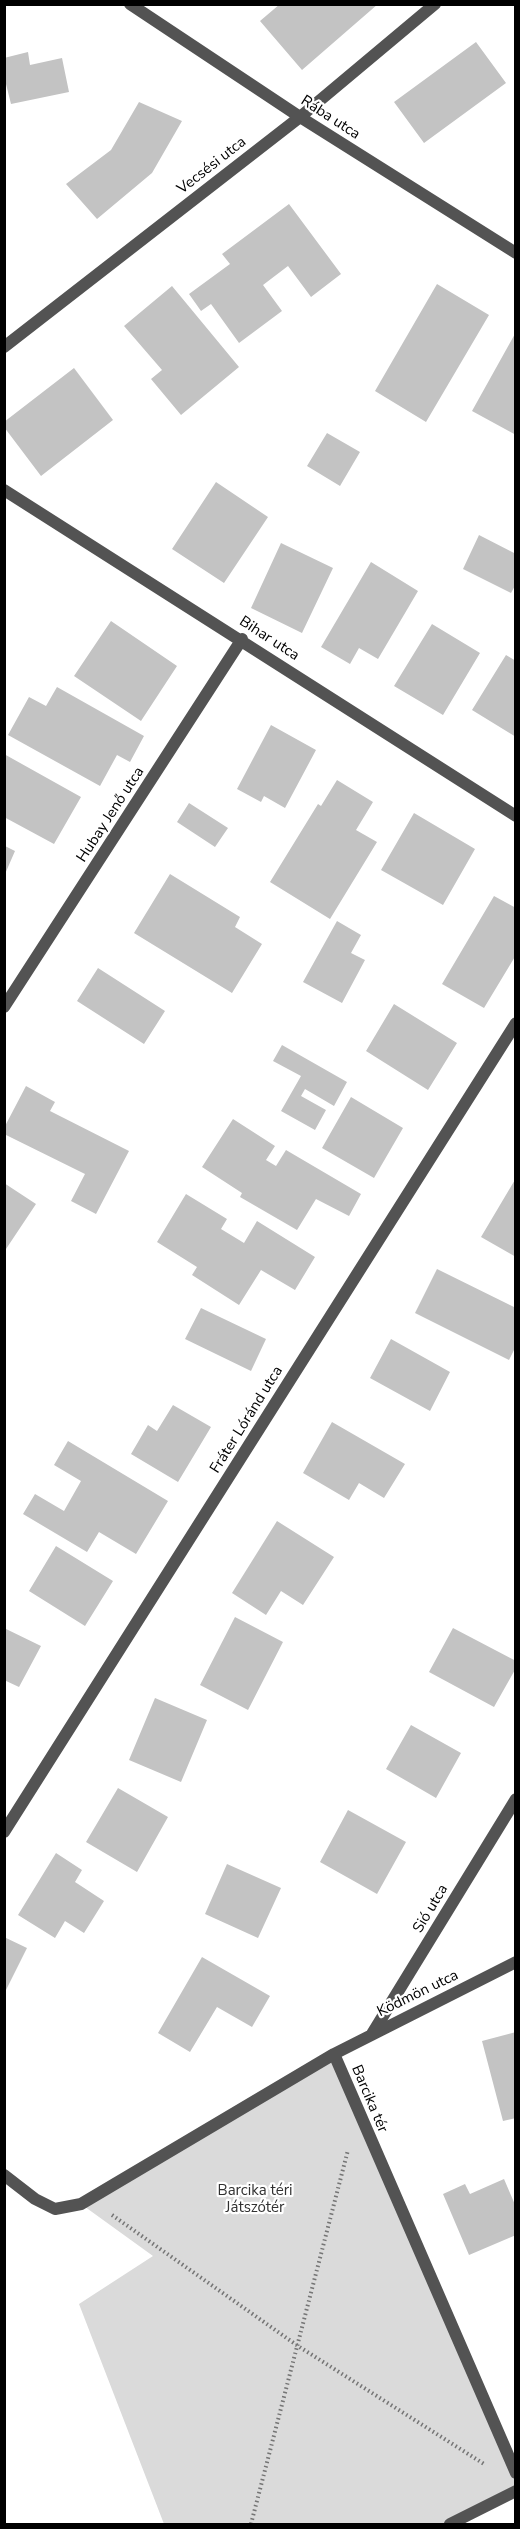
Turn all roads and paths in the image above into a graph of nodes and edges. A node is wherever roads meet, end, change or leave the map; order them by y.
1 (130, 4) edge
2 (435, 4) edge
3 (300, 117) junction
4 (516, 253) edge
5 (4, 346) edge
6 (4, 490) edge
7 (242, 639) junction
8 (516, 816) edge
9 (4, 1007) edge
10 (516, 1023) edge
11 (516, 1799) edge
12 (4, 1832) edge
13 (516, 1962) edge
14 (372, 2034) junction
15 (334, 2054) junction
16 (358, 2110) junction
17 (4, 2175) edge
18 (90, 2199) junction
19 (298, 2346) junction
20 (486, 2465) dead end
21 (516, 2473) edge
22 (516, 2491) edge
23 (251, 2524) edge
24 (450, 2524) edge

1 - 3 street, Rába utca
2 - 3 street, Vecsési utca
3 - 4 street, Rába utca
3 - 5 street, Vecsési utca
6 - 7 street, Bihar utca
7 - 8 street, Bihar utca
7 - 9 street, Hubay Jenő utca
10 - 12 street, Fráter Lóránd utca
11 - 14 street, Sió utca
13 - 14 street, Ködmön utca
14 - 15 street, Ködmön utca
15 - 16 street, Barcika tér
15 - 18 street, Barcika tér
16 - 19 path
16 - 21 street, Barcika tér
17 - 18 street, Barcika tér
18 - 19 path
19 - 20 path
19 - 23 path
22 - 24 street

